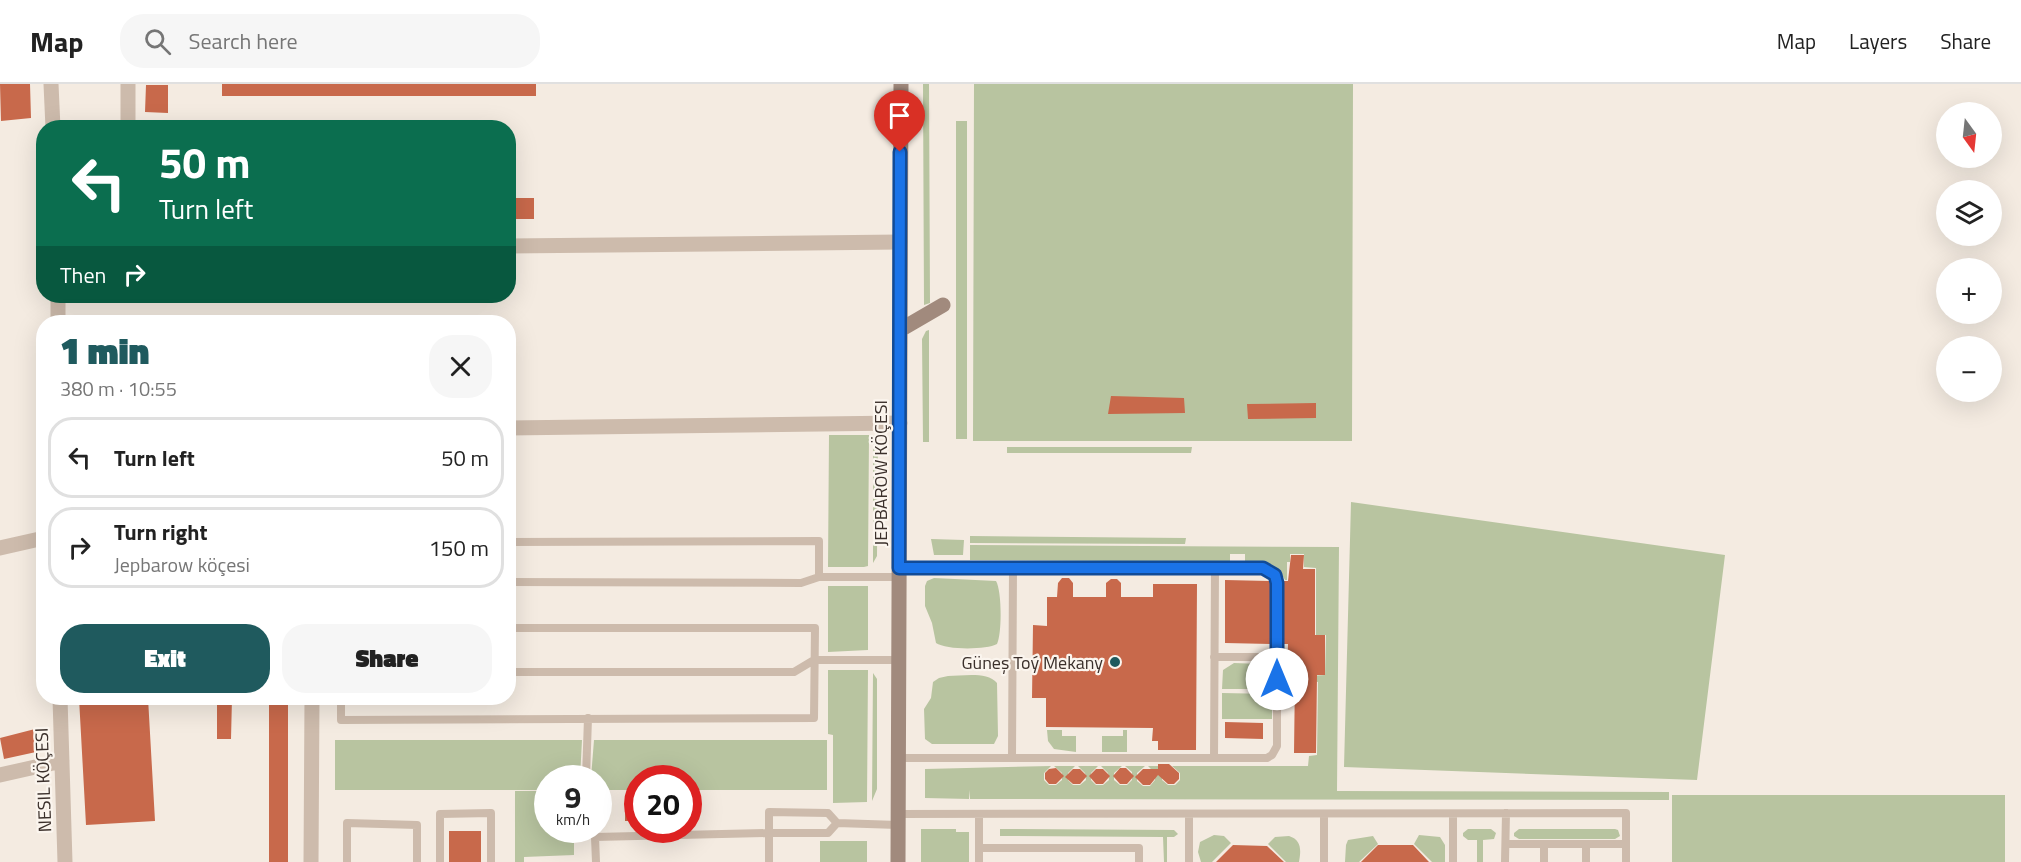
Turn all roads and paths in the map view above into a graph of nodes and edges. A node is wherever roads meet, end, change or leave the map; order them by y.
1 (51, 84) edge
2 (128, 84) edge
3 (901, 84) edge
4 (53, 120) edge
5 (128, 120) edge
6 (900, 242) junction
7 (516, 246) edge
8 (943, 305) dead end
9 (900, 330) junction
10 (900, 423) junction
11 (516, 428) edge
12 (36, 540) edge
13 (516, 542) edge
14 (0, 548) edge
15 (1013, 568) junction
16 (1215, 568) junction
17 (899, 572) junction
18 (819, 577) junction
19 (516, 582) edge
20 (516, 628) edge
21 (1214, 657) junction
22 (1277, 657) junction
23 (814, 660) junction
24 (899, 660) junction
25 (516, 672) edge
26 (60, 705) edge
27 (312, 705) edge
28 (341, 705) edge
29 (588, 718) junction
30 (898, 758) junction
31 (1012, 758) junction
32 (1214, 758) junction
33 (62, 761) junction
34 (586, 765) edge
35 (0, 775) edge
36 (1506, 813) junction
37 (1189, 814) junction
38 (1324, 814) junction
39 (1453, 814) junction
40 (979, 815) junction
41 (898, 820) junction
42 (837, 823) junction
43 (612, 833) edge
44 (769, 833) junction
45 (595, 843) edge
46 (1506, 844) junction
47 (1544, 844) junction
48 (1586, 844) junction
49 (1626, 844) junction
50 (979, 848) junction
51 (65, 862) edge
52 (311, 862) edge
53 (347, 862) edge
54 (417, 862) edge
55 (440, 862) edge
56 (491, 862) edge
57 (596, 862) edge
58 (769, 862) edge
59 (898, 862) edge
60 (979, 862) edge
61 (1139, 862) edge
62 (1189, 862) edge
63 (1324, 862) edge
64 (1453, 862) edge
65 (1505, 862) edge
66 (1544, 862) edge
67 (1586, 862) edge
68 (1626, 862) edge

1 - 4 street
2 - 5 street
3 - 6 street, JEPBAROW KÖÇESI
6 - 7 street
6 - 9 street, JEPBAROW KÖÇESI
8 - 9 street
9 - 10 street, JEPBAROW KÖÇESI
10 - 11 street
10 - 17 street, JEPBAROW KÖÇESI
12 - 14 street
13 - 18 lane
15 - 16 lane
15 - 17 lane
15 - 31 lane
16 - 21 lane
16 - 22 lane
17 - 18 lane
17 - 24 street, JEPBAROW KÖÇESI
18 - 19 lane
20 - 23 lane
21 - 22 lane
21 - 32 lane
22 - 32 lane
23 - 24 lane
23 - 25 lane
23 - 29 lane
24 - 30 street, JEPBAROW KÖÇESI
26 - 33 street, NESIL KÖÇESI
27 - 52 street
28 - 29 lane
29 - 34 lane
30 - 31 lane
30 - 41 street, JEPBAROW KÖÇESI
31 - 32 lane
33 - 35 street
33 - 51 street, NESIL KÖÇESI
36 - 39 lane
36 - 46 lane
36 - 49 lane
37 - 38 lane
37 - 40 lane
37 - 62 lane
38 - 39 lane
38 - 63 lane
39 - 64 lane
40 - 41 lane
40 - 50 lane
41 - 42 lane
41 - 59 street, JEPBAROW KÖÇESI
42 - 44 lane
42 - 44 lane
43 - 44 lane
44 - 58 lane
45 - 57 lane
46 - 47 lane
46 - 65 lane
47 - 48 lane
47 - 66 lane
48 - 49 lane
48 - 67 lane
49 - 68 lane
50 - 60 lane
50 - 61 lane
53 - 54 lane
55 - 56 lane

